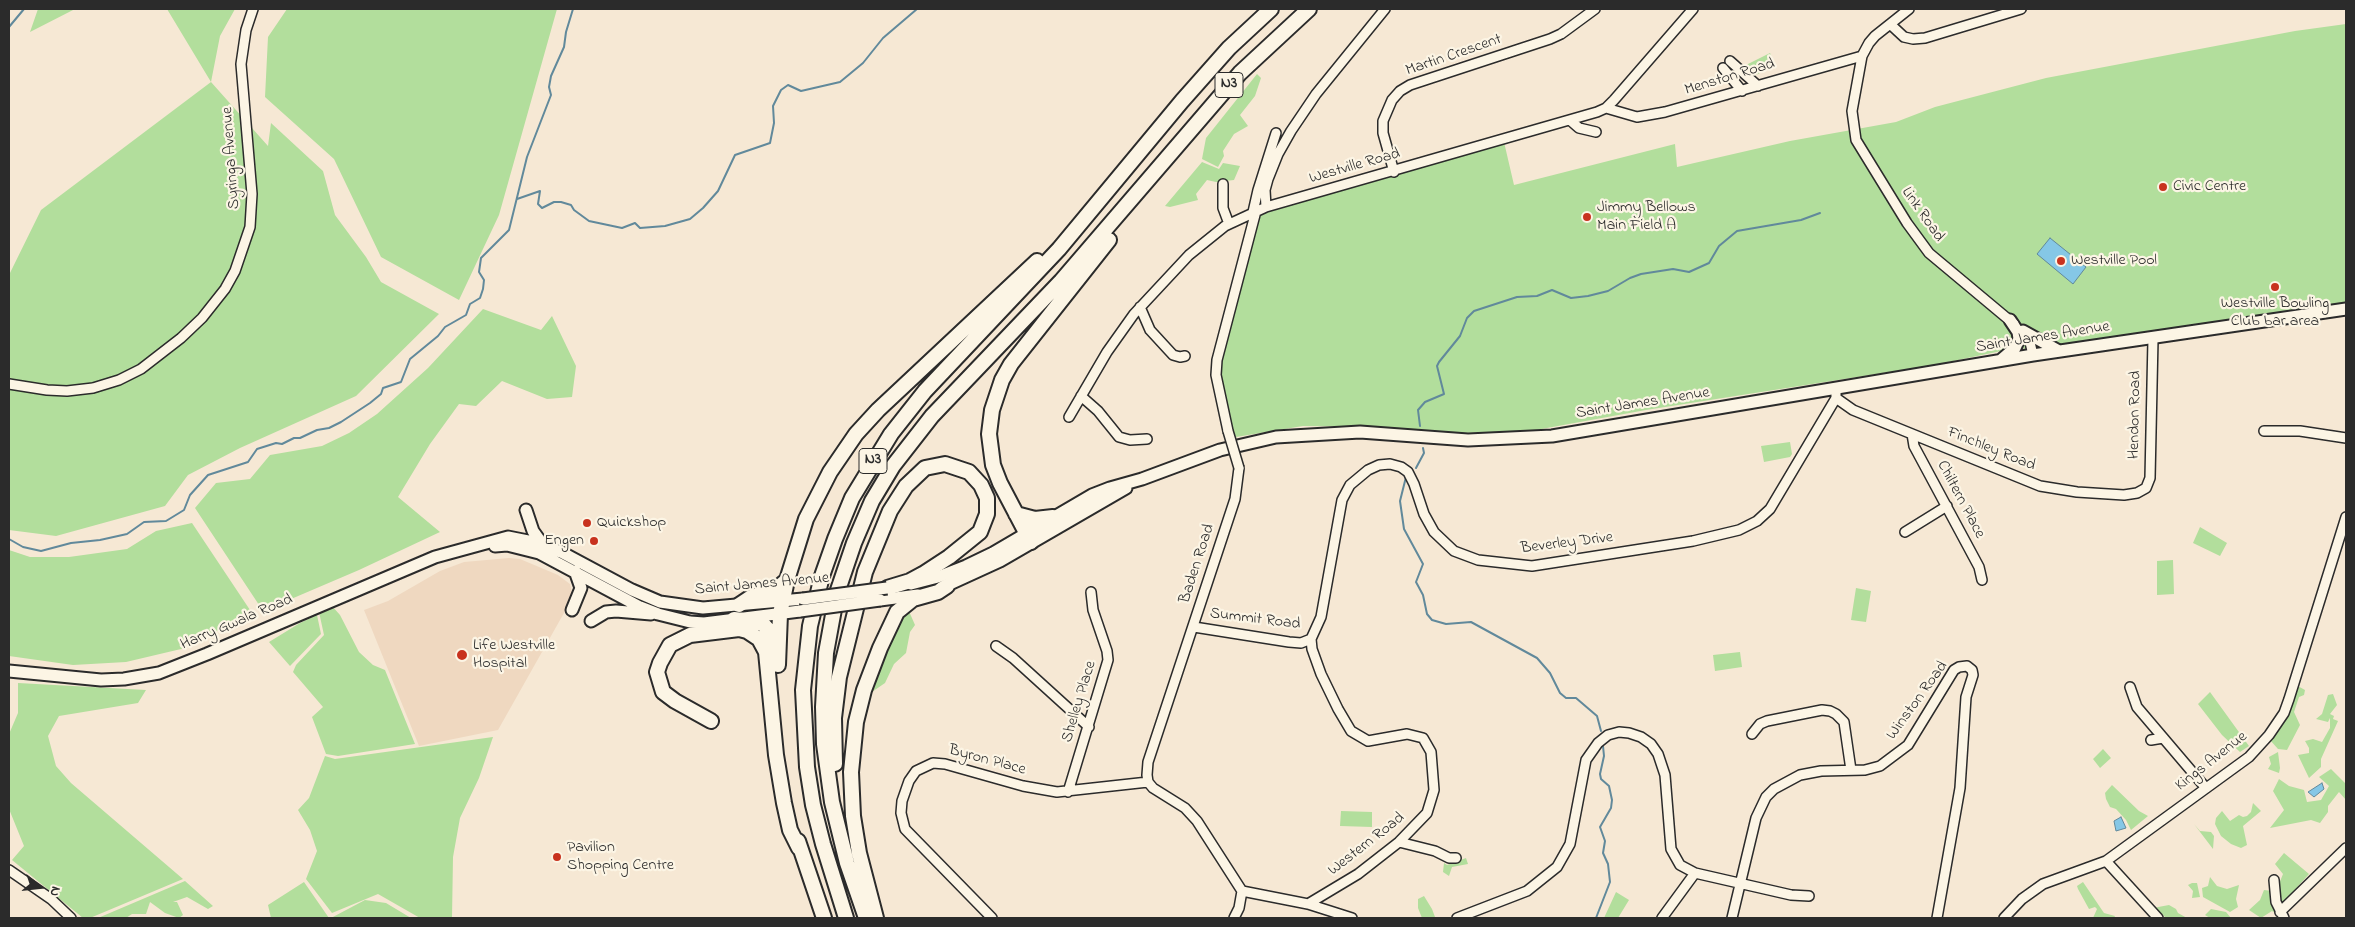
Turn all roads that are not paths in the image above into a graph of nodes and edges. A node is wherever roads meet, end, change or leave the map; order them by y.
1 (253, 9) edge
2 (1271, 9) edge
3 (1309, 9) edge
4 (1385, 9) edge
5 (1595, 9) edge
6 (1693, 9) edge
7 (1909, 9) edge
8 (2021, 9) edge
9 (1890, 24) junction
10 (1862, 56) junction
11 (1758, 86) junction
12 (1742, 90) junction
13 (1606, 108) junction
14 (1571, 121) junction
15 (1596, 132) dead end
16 (1276, 133) dead end
17 (1158, 169) junction
18 (1394, 172) junction
19 (1121, 175) junction
20 (1223, 184) dead end
21 (1266, 207) junction
22 (1255, 211) junction
23 (1228, 224) junction
24 (1140, 307) junction
25 (2346, 310) edge
26 (2010, 320) junction
27 (2023, 331) junction
28 (2153, 339) junction
29 (2059, 351) junction
30 (2033, 355) junction
31 (1186, 356) dead end
32 (2000, 361) junction
33 (9, 384) edge
34 (1836, 394) junction
35 (1081, 396) junction
36 (1069, 417) dead end
37 (2264, 431) dead end
38 (1912, 434) junction
39 (2346, 438) edge
40 (1147, 439) dead end
41 (1142, 479) junction
42 (2144, 490) joint
43 (1946, 506) junction
44 (526, 510) dead end
45 (1016, 514) junction
46 (1054, 517) junction
47 (2346, 517) edge
48 (1905, 532) dead end
49 (1029, 538) junction
50 (543, 545) junction
51 (468, 547) junction
52 (575, 571) junction
53 (787, 580) junction
54 (1982, 580) dead end
55 (947, 586) junction
56 (887, 588) junction
57 (1091, 592) dead end
58 (739, 606) junction
59 (782, 607) junction
60 (572, 610) dead end
61 (658, 614) junction
62 (734, 620) junction
63 (591, 621) dead end
64 (1194, 627) junction
65 (1311, 639) junction
66 (996, 646) dead end
67 (778, 665) junction
68 (9, 671) edge
69 (2130, 688) dead end
70 (711, 721) dead end
71 (1088, 727) junction
72 (1752, 734) dead end
73 (2163, 738) junction
74 (2151, 740) dead end
75 (1851, 770) junction
76 (1148, 782) junction
77 (2205, 787) junction
78 (1068, 792) junction
79 (1399, 842) junction
80 (799, 848) junction
81 (2346, 848) edge
82 (1456, 858) dead end
83 (2106, 860) junction
84 (9, 870) edge
85 (1694, 873) junction
86 (2274, 880) dead end
87 (1740, 883) junction
88 (1242, 890) junction
89 (1809, 896) dead end
90 (860, 902) junction
91 (1308, 904) junction
92 (2282, 915) edge
93 (71, 918) edge
94 (824, 918) edge
95 (846, 918) edge
96 (866, 918) edge
97 (876, 918) edge
98 (992, 918) edge
99 (1234, 918) edge
100 (1352, 918) edge
101 (1457, 918) edge
102 (1662, 918) edge
103 (1732, 918) edge
104 (1937, 918) edge
105 (2004, 918) edge
106 (2158, 918) edge

1 - 33 street, Syringa Avenue
2 - 19 highway, N3
3 - 17 highway, N3
4 - 21 street
5 - 18 street, Martin Crescent
6 - 13 street, Westville Road
7 - 9 street
8 - 9 street
9 - 10 street
10 - 11 street, Menston Road
10 - 26 street, Link Road
11 - 12 street, Menston Road
11 - 12 street
12 - 13 street, Menston Road
13 - 14 street, Westville Road
14 - 15 street
14 - 18 street, Westville Road
16 - 22 street, Baden Road
17 - 45 highway
17 - 90 highway, N3
18 - 21 street, Westville Road
19 - 53 highway
19 - 95 highway, N3
20 - 23 street
21 - 22 street, Westville Road
22 - 23 street, Westville Road
22 - 64 street, Baden Road, bridge
23 - 24 street, Westville Road
24 - 31 street
24 - 35 street, Westville Road
25 - 28 main road, Saint James Avenue
26 - 27 street, Link Road
26 - 32 main road
27 - 29 main road
27 - 30 street, Link Road
28 - 29 main road, Saint James Avenue
28 - 42 street, Hendon Road
29 - 30 main road, Saint James Avenue
30 - 32 main road, Saint James Avenue
32 - 34 main road, Saint James Avenue
34 - 38 street, Finchley Road
34 - 41 main road, Saint James Avenue
34 - 65 street, Beverley Drive
35 - 36 street, Westville Road
35 - 40 street
37 - 39 street
38 - 42 street, Finchley Road
38 - 43 street, Chiltern Place
41 - 46 main road, Saint James Avenue
41 - 49 main road, Saint James Avenue
43 - 48 street
43 - 54 street, Chiltern Place
44 - 50 main road
45 - 46 highway
45 - 49 highway
46 - 49 main road, Saint James Avenue
47 - 77 street, Kings Avenue
49 - 55 main road, Saint James Avenue
49 - 56 main road, Saint James Avenue
50 - 51 main road, Saint James Avenue
50 - 58 main road, Saint James Avenue
51 - 52 main road, Saint James Avenue
51 - 68 main road, Harry Gwala Road
52 - 60 main road
52 - 61 main road, Saint James Avenue
53 - 58 highway
53 - 59 highway
55 - 59 main road, Saint James Avenue, bridge
55 - 97 highway
56 - 59 main road, Saint James Avenue, bridge
56 - 90 highway
57 - 71 street, Shelley Place
58 - 59 main road, Saint James Avenue
59 - 62 main road, Saint James Avenue
59 - 67 highway
61 - 62 main road, Saint James Avenue
61 - 63 main road
62 - 67 highway
64 - 65 street, Summit Road
64 - 76 street, Baden Road
65 - 79 street, Western Road
66 - 71 street
67 - 80 highway
69 - 73 street
70 - 80 highway
71 - 78 street, Shelley Place
72 - 75 street
73 - 74 street
73 - 77 street
75 - 87 street, Winston Road
75 - 104 street, Winston Road
76 - 78 street, Byron Place
76 - 88 street
77 - 83 street, Kings Avenue
78 - 98 street, Byron Place
79 - 82 street
79 - 91 street, Western Road
80 - 94 highway
81 - 92 street
83 - 105 street, Kings Avenue
83 - 106 street
84 - 93 street
85 - 87 street
85 - 101 street
85 - 102 street
86 - 92 street
87 - 89 street
87 - 103 street, Winston Road
88 - 91 street
88 - 99 street
90 - 96 highway, N3
91 - 100 street

